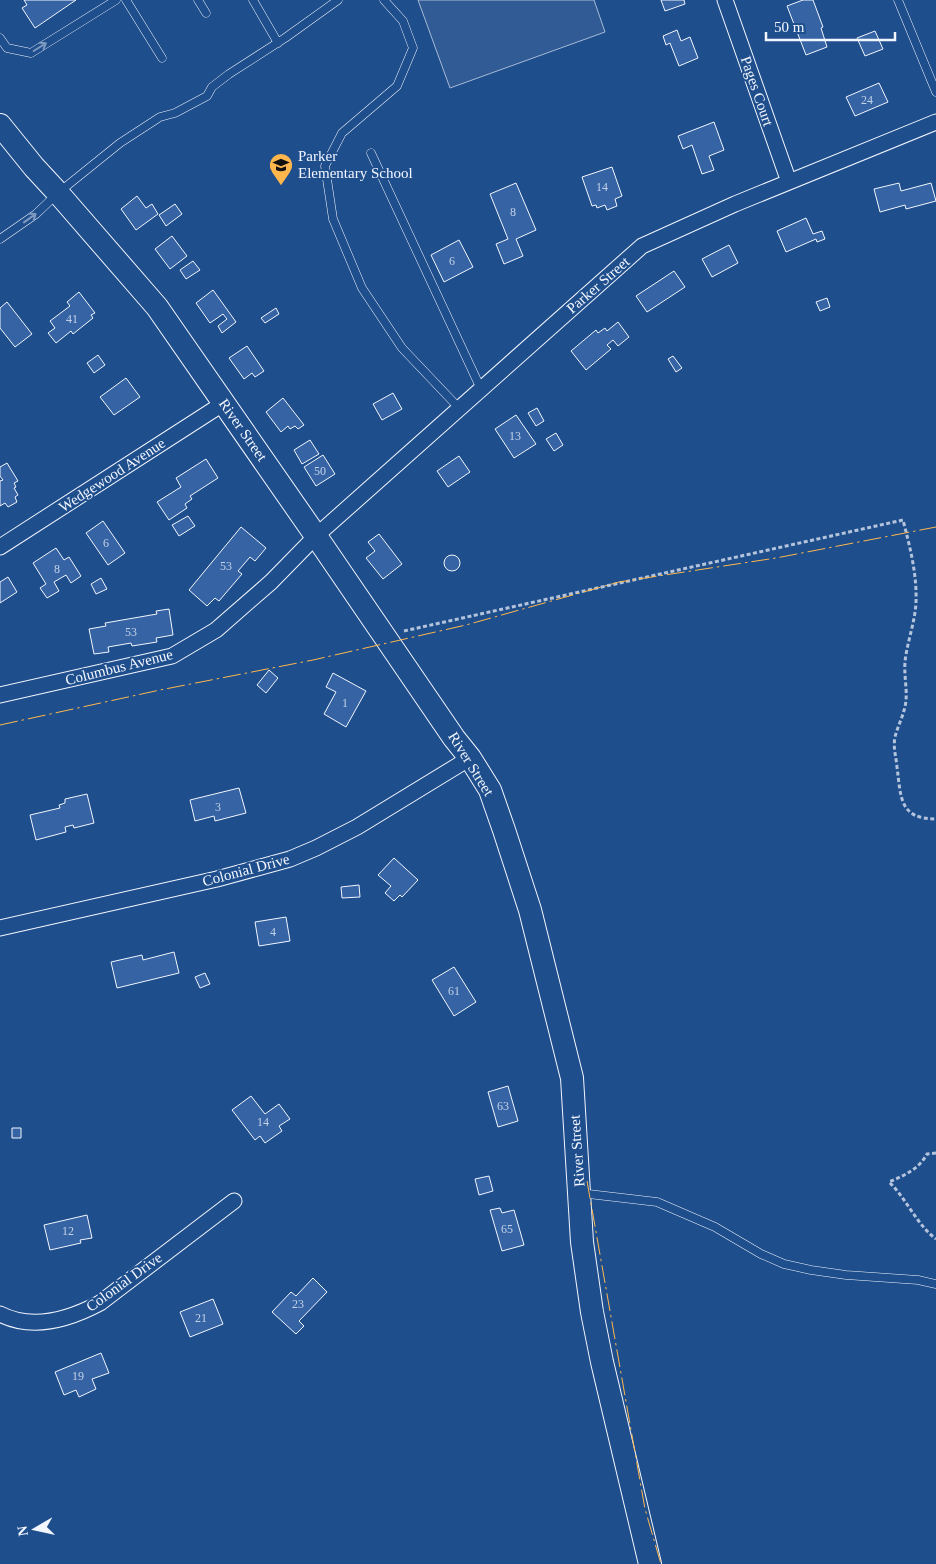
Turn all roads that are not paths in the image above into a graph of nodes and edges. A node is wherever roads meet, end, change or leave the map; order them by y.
1 (98, 0) edge
2 (116, 0) edge
3 (126, 0) edge
4 (198, 0) edge
5 (253, 0) edge
6 (338, 0) edge
7 (384, 0) edge
8 (724, 0) edge
9 (898, 0) edge
10 (103, 8) junction
11 (206, 13) dead end
12 (0, 38) edge
13 (278, 43) junction
14 (162, 58) dead end
15 (936, 92) edge
16 (936, 122) edge
17 (0, 124) edge
18 (371, 153) dead end
19 (789, 182) junction
20 (58, 193) junction
21 (0, 239) edge
22 (480, 389) junction
23 (224, 403) junction
24 (459, 408) junction
25 (316, 536) junction
26 (0, 548) edge
27 (0, 695) edge
28 (470, 758) junction
29 (0, 928) edge
30 (579, 1192) junction
31 (234, 1201) dead end
32 (936, 1284) edge
33 (0, 1314) edge
34 (650, 1564) edge

1 - 10 lane
2 - 10 lane
3 - 14 lane
4 - 11 lane
5 - 13 lane
6 - 13 lane
7 - 24 lane
8 - 19 street, Pages Court
9 - 15 lane
12 -> 10 lane
13 - 20 lane
16 - 19 street, Parker Street
17 - 20 main road, River Street
18 - 22 lane
19 - 22 street, Parker Street
21 -> 20 lane
20 - 23 main road, River Street
22 - 24 street, Parker Street
23 - 25 main road, River Street
23 - 26 street, Wedgewood Avenue
24 - 25 street, Parker Street
25 - 27 street, Columbus Avenue
25 - 28 main road, River Street
28 - 29 street, Colonial Drive
28 - 30 main road, River Street
30 - 32 lane
30 - 34 main road, River Street
31 - 33 street, Colonial Drive

